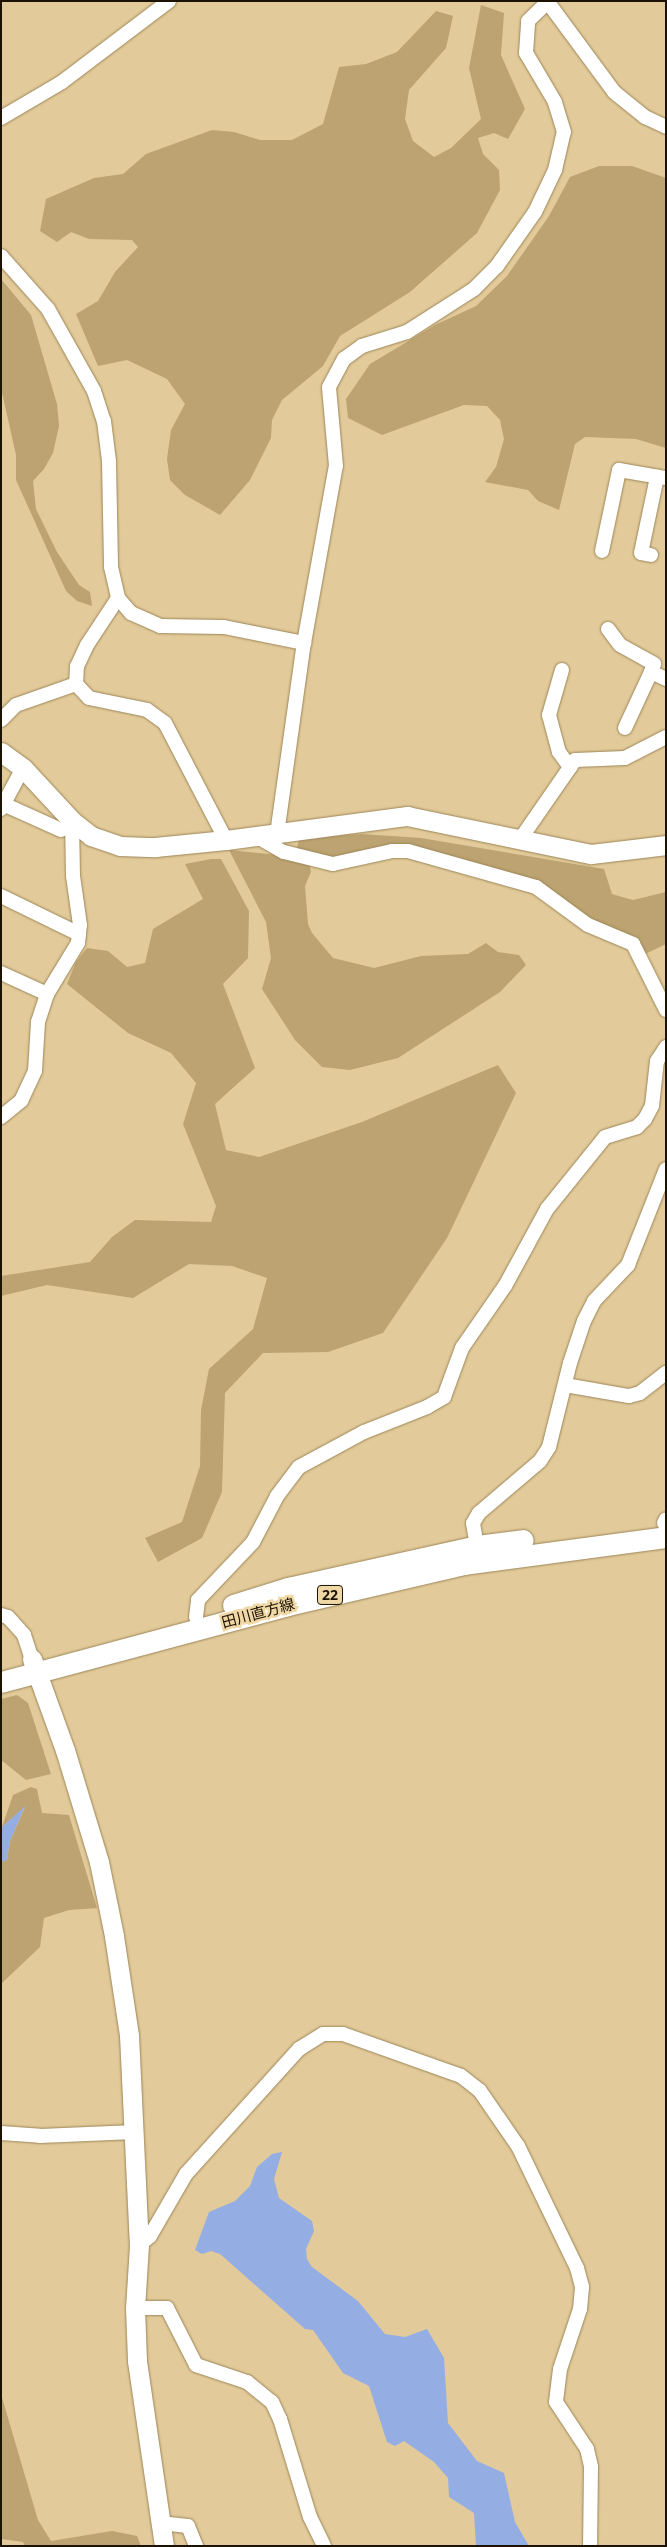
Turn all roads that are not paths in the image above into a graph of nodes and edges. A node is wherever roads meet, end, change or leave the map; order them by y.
1 (169, 1) edge
2 (547, 2) edge
3 (1, 118) edge
4 (666, 127) edge
5 (1, 256) edge
6 (661, 477) edge
7 (602, 551) dead end
8 (651, 555) dead end
9 (118, 598) junction
10 (608, 630) dead end
11 (304, 643) junction
12 (562, 670) dead end
13 (651, 672) junction
14 (666, 679) edge
15 (76, 684) junction
16 (1, 720) edge
17 (625, 728) dead end
18 (666, 737) edge
19 (1, 752) edge
20 (570, 767) junction
21 (23, 768) junction
22 (2, 806) edge
23 (66, 825) junction
24 (278, 834) junction
25 (253, 835) junction
26 (226, 840) junction
27 (519, 841) junction
28 (666, 845) edge
29 (1, 896) edge
30 (79, 934) junction
31 (1, 973) edge
32 (46, 994) junction
33 (666, 1010) edge
34 (666, 1047) edge
35 (1, 1117) edge
36 (666, 1169) edge
37 (666, 1373) edge
38 (565, 1385) junction
39 (665, 1526) edge
40 (477, 1546) junction
41 (1, 1615) edge
42 (196, 1617) junction
43 (35, 1666) junction
44 (1, 1667) edge
45 (1, 1682) edge
46 (135, 2132) junction
47 (1, 2133) edge
48 (139, 2246) junction
49 (135, 2308) junction
50 (160, 2523) junction
51 (164, 2546) edge
52 (196, 2546) edge
53 (324, 2546) edge
54 (590, 2546) edge

1 - 3 street
2 - 4 street
2 - 11 street
5 - 9 street
6 - 7 street
6 - 8 street
9 - 11 street
9 - 15 street
10 - 13 street
11 - 24 street
12 - 20 street
13 - 14 street
13 - 17 street
15 - 16 street
15 - 26 street
18 - 20 street
19 - 21 street
20 - 27 street
21 - 22 street
21 - 23 street
22 - 23 street
23 - 26 street
23 - 30 street
24 - 25 street
24 - 27 street
25 - 26 street
25 - 33 street
27 - 28 street
29 - 30 street
30 - 32 street
31 - 32 street
32 - 35 street
34 - 42 street
36 - 38 street
37 - 38 street
38 - 40 street
39 - 40 main road, 田川直方線 / 22
39 - 43 main road, 田川直方線 / 22
40 - 42 main road, 田川直方線 / 22
41 - 43 street
42 - 43 main road, 田川直方線 / 22
43 - 44 main road, 田川直方線 / 22
43 - 45 main road, 田川直方線 / 22
43 - 46 street
46 - 47 street
46 - 48 street
48 - 49 street
48 - 54 street
49 - 50 street
49 - 53 street
50 - 51 street
50 - 52 street

